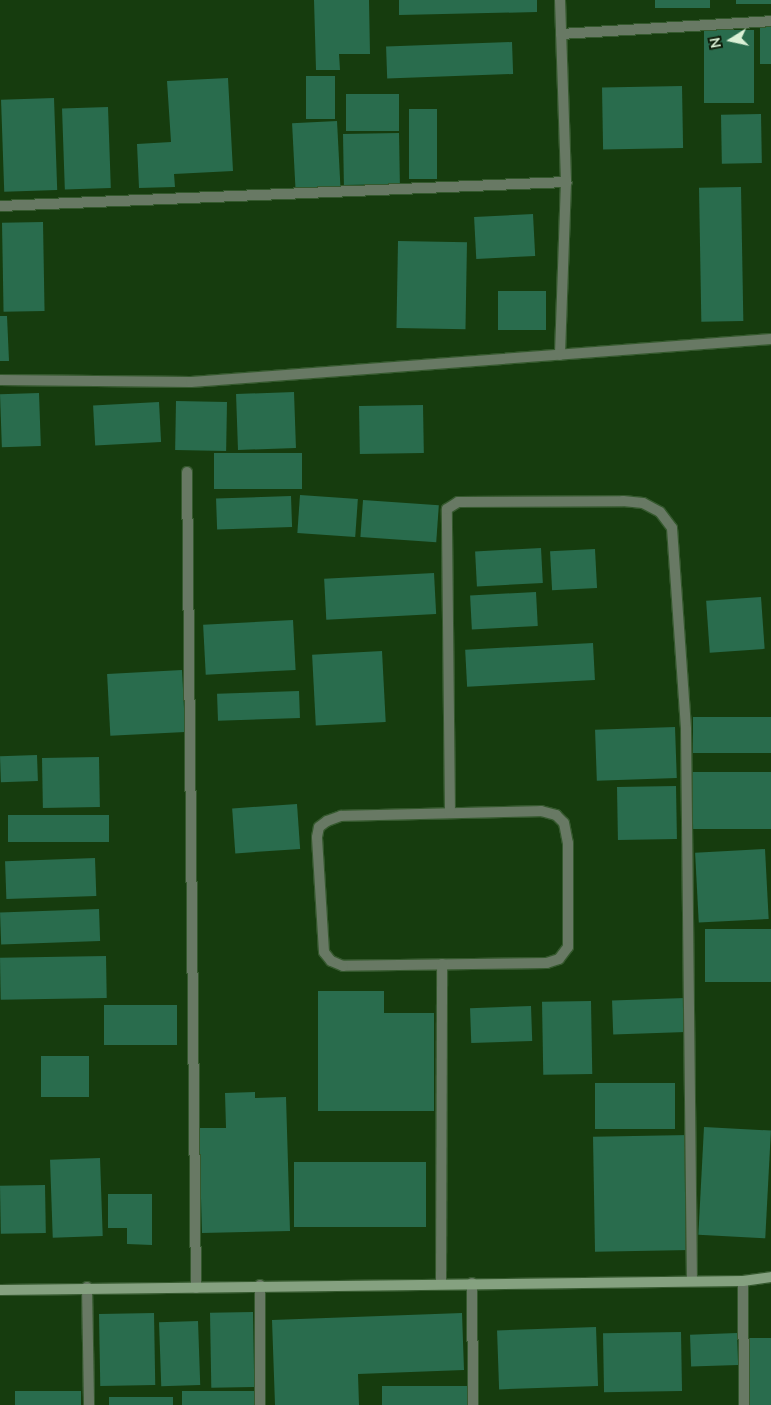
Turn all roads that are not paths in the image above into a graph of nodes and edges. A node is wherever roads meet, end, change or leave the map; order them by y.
1 (560, 0) edge
2 (771, 21) edge
3 (561, 34) junction
4 (566, 182) junction
5 (0, 206) edge
6 (771, 339) edge
7 (560, 356) junction
8 (0, 380) edge
9 (187, 472) dead end
10 (450, 813) junction
11 (442, 964) junction
12 (771, 1277) edge
13 (743, 1281) junction
14 (692, 1282) junction
15 (472, 1283) junction
16 (260, 1284) junction
17 (441, 1284) junction
18 (87, 1287) junction
19 (196, 1288) junction
20 (0, 1290) edge
21 (89, 1405) edge
22 (260, 1405) edge
23 (474, 1405) edge
24 (744, 1405) edge

1 - 3 street
2 - 3 street
3 - 4 street
4 - 5 street
4 - 7 street
6 - 7 street
7 - 8 street
9 - 19 street
10 - 11 street
10 - 11 street
10 - 14 street
11 - 17 street
12 - 13 street
13 - 14 street
13 - 24 street
14 - 15 street
15 - 17 street
15 - 23 street
16 - 17 street
16 - 19 street
16 - 22 street
18 - 19 street
18 - 20 street
18 - 21 street

